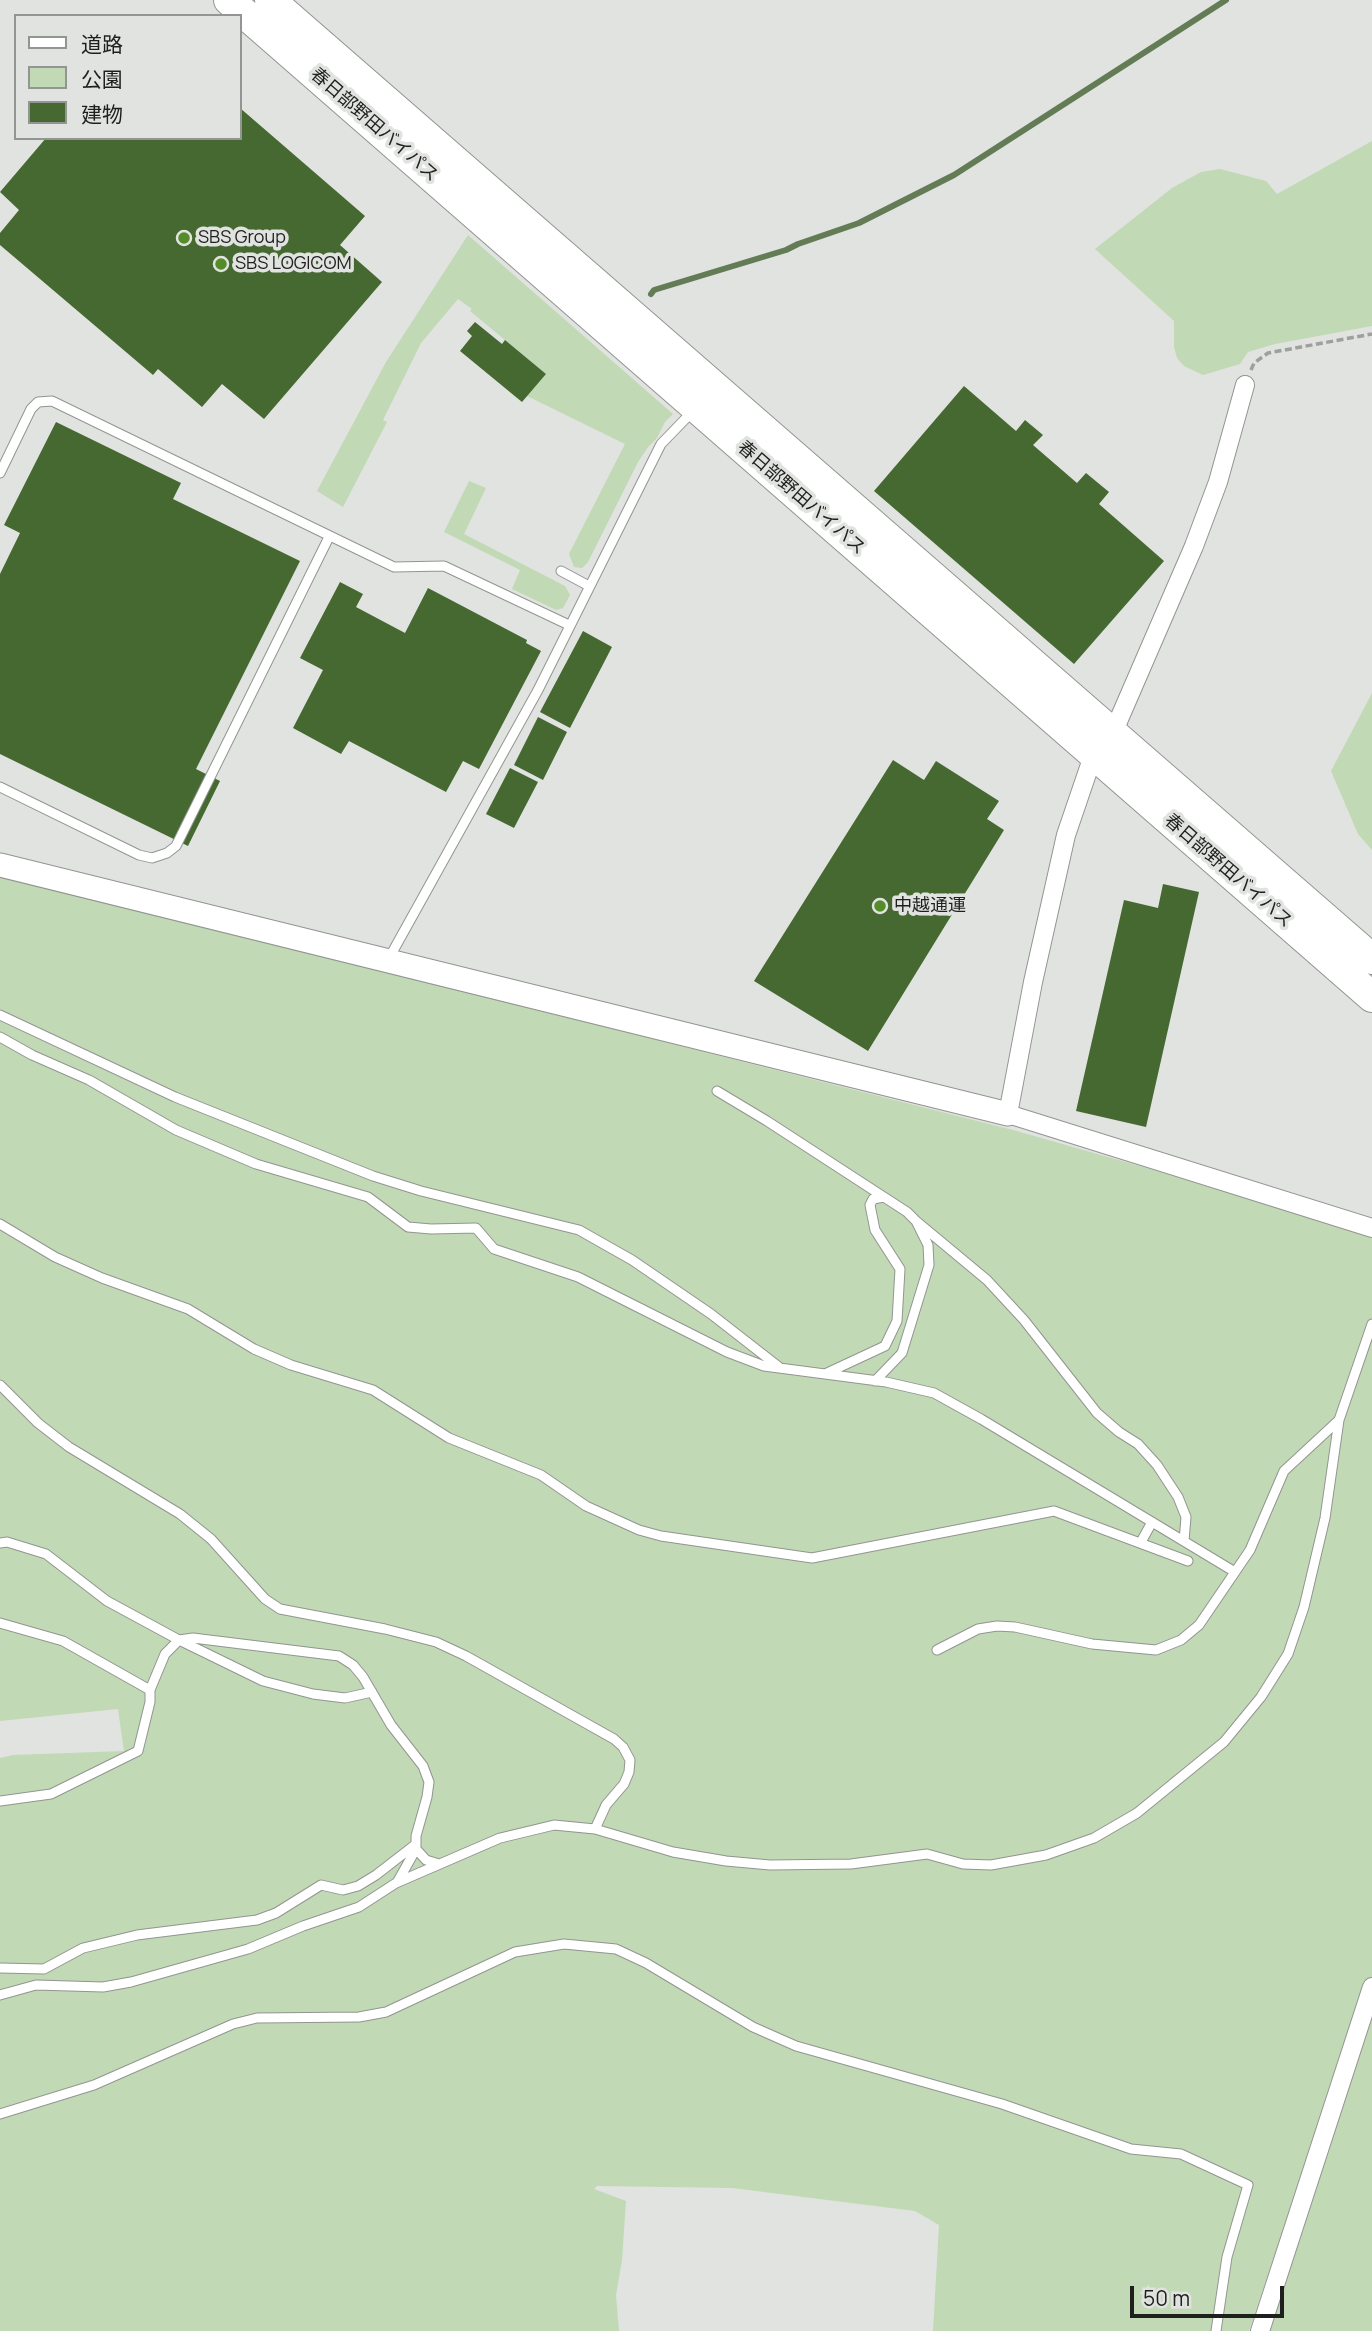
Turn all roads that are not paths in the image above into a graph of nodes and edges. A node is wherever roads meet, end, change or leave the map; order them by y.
1 (229, 0) edge
2 (270, 0) edge
3 (1245, 385) road end
4 (697, 407) junction
5 (0, 473) edge
6 (330, 537) junction
7 (561, 570) dead end
8 (589, 586) junction
9 (569, 625) junction
10 (1103, 743) junction
11 (0, 787) edge
12 (0, 865) edge
13 (1372, 959) edge
14 (387, 961) junction
15 (1372, 996) edge
16 (0, 1016) edge
17 (0, 1037) edge
18 (717, 1091) dead end
19 (1008, 1114) junction
20 (884, 1197) junction
21 (916, 1221) junction
22 (0, 1224) edge
23 (1372, 1228) edge
24 (1372, 1324) edge
25 (1372, 1353) edge
26 (1360, 1359) junction
27 (780, 1368) junction
28 (825, 1374) junction
29 (875, 1381) junction
30 (0, 1385) edge
31 (1339, 1420) junction
32 (1152, 1522) junction
33 (1184, 1541) junction
34 (1141, 1542) junction
35 (0, 1543) edge
36 (1188, 1561) dead end
37 (1235, 1572) junction
38 (0, 1623) edge
39 (179, 1640) junction
40 (937, 1650) dead end
41 (150, 1690) junction
42 (372, 1692) junction
43 (0, 1801) edge
44 (595, 1829) junction
45 (416, 1846) junction
46 (439, 1864) junction
47 (396, 1883) junction
48 (0, 1968) edge
49 (1372, 1986) edge
50 (0, 1995) edge
51 (0, 2114) edge
52 (1216, 2331) edge
53 (1260, 2331) edge

1 - 4 highway, 春日部野田バイパス
2 - 10 highway, 春日部野田バイパス
3 - 10 street
4 - 8 lane
4 - 10 highway, 春日部野田バイパス
5 - 6 lane
6 - 9 lane
6 - 11 lane
7 - 8 lane
8 - 9 lane
9 - 14 lane
10 - 13 highway, 春日部野田バイパス
10 - 15 highway, 春日部野田バイパス
10 - 19 street
12 - 14 street
14 - 19 street
16 - 27 lane
17 - 27 lane
18 - 20 lane
19 - 23 street
20 - 21 lane
20 - 28 lane
21 - 29 lane
21 - 33 lane
22 - 34 lane
24 - 26 lane
25 - 26 lane
26 - 31 lane
27 - 28 lane
28 - 29 lane
29 - 32 lane
30 - 44 lane
31 - 37 lane
31 - 44 lane
32 - 33 lane
32 - 34 lane
33 - 37 lane
34 - 36 lane
35 - 39 lane
37 - 40 lane
38 - 41 lane
39 - 41 lane
39 - 42 lane
39 - 42 lane
41 - 43 lane
42 - 45 lane
44 - 46 lane
45 - 46 lane
45 - 47 lane
45 - 48 lane
46 - 47 lane
47 - 50 lane
49 - 53 street
51 - 52 lane

